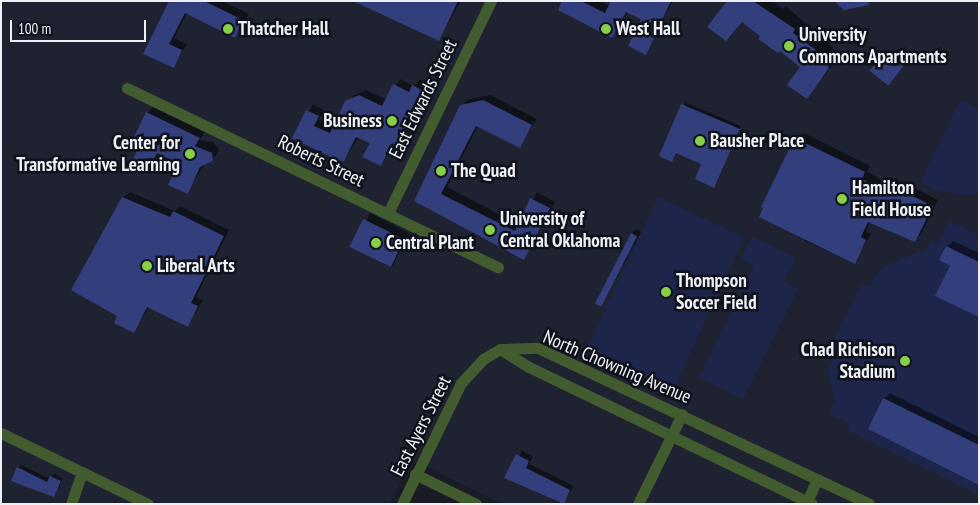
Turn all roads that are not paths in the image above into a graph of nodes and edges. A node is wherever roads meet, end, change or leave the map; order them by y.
1 (491, 1) edge
2 (127, 88) dead end
3 (388, 213) junction
4 (498, 267) dead end
5 (500, 349) junction
6 (682, 414) junction
7 (1, 433) edge
8 (673, 435) junction
9 (82, 472) junction
10 (415, 474) junction
11 (817, 479) junction
12 (809, 503) edge
13 (71, 504) edge
14 (148, 504) edge
15 (402, 504) edge
16 (476, 504) edge
17 (638, 504) edge
18 (869, 504) edge

1 - 3 street, East Edwards Street
2 - 3 street, Roberts Street
3 - 4 street, Roberts Street
5 - 6 street, North Chowning Avenue
5 - 8 street, North Chowning Avenue
5 - 10 street, East Ayers Street
6 - 8 street
6 - 11 street, North Chowning Avenue
7 - 9 street
8 - 12 street, North Chowning Avenue
8 - 17 street
9 - 13 street
9 - 14 street
10 - 15 street, East Ayers Street
10 - 16 street
11 - 12 street
11 - 18 street, North Chowning Avenue

